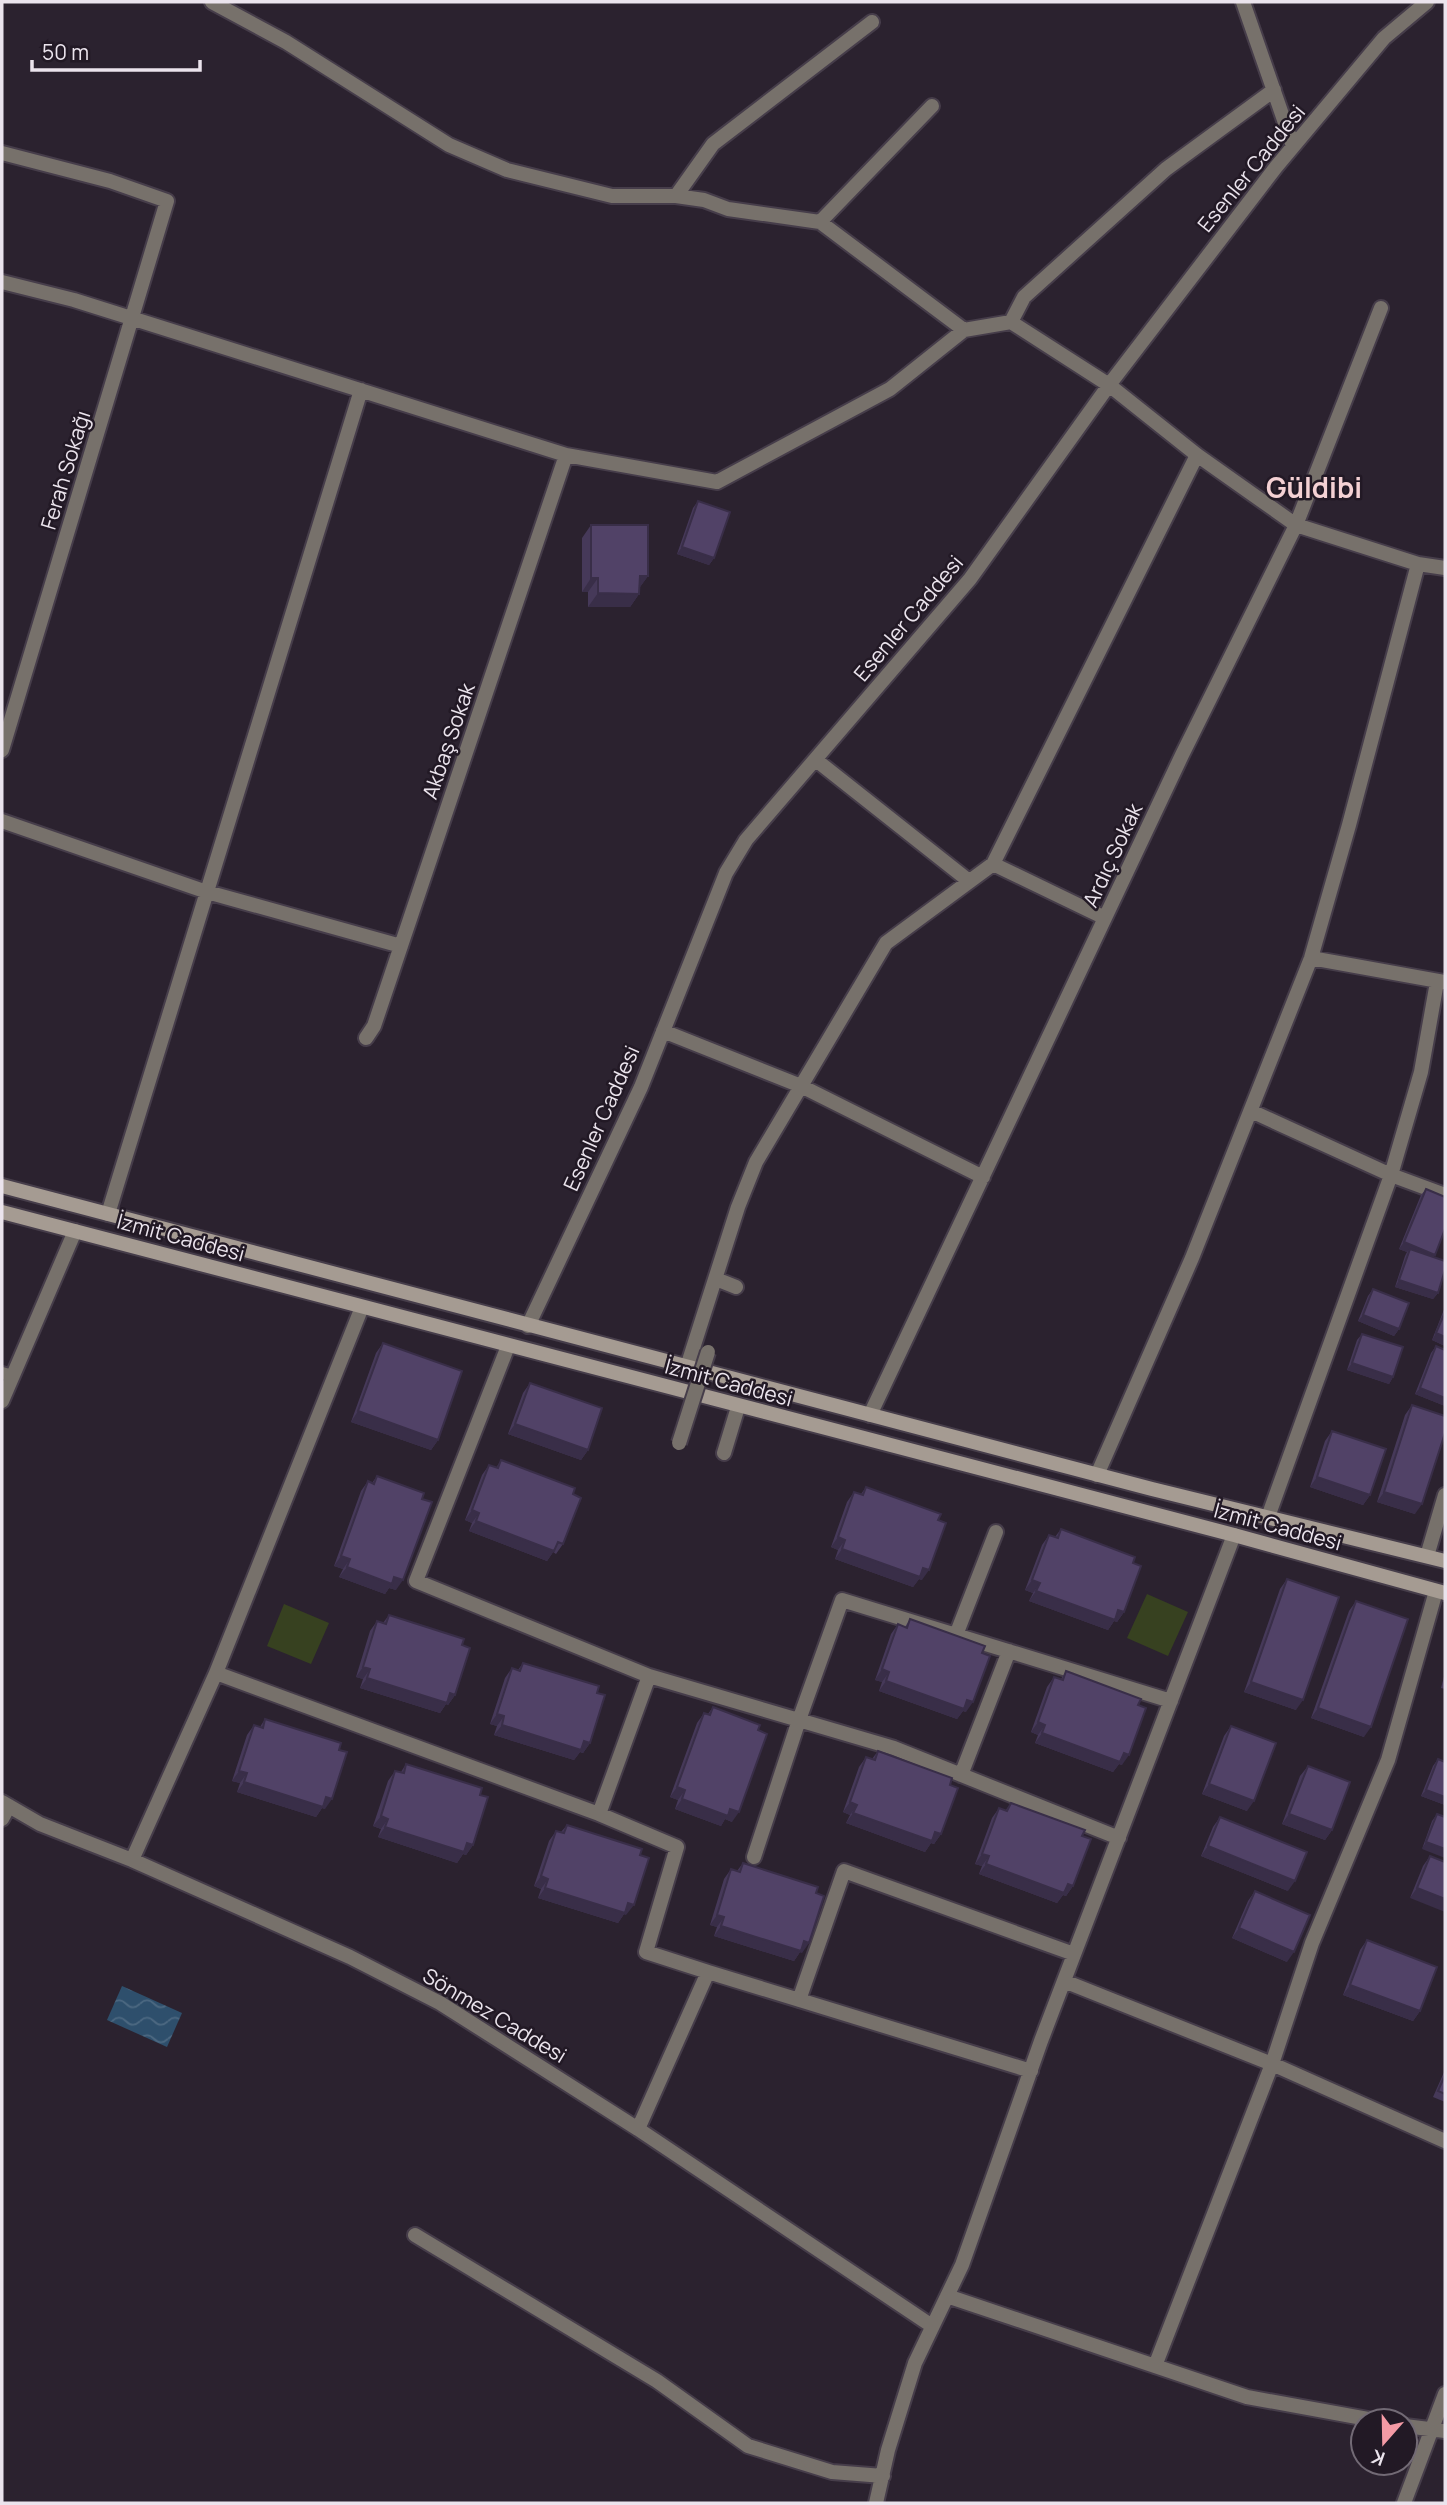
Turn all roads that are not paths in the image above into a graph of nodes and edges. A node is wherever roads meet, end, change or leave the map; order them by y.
1 (212, 2) edge
2 (1243, 2) edge
3 (1427, 2) edge
4 (872, 22) dead end
5 (1274, 90) junction
6 (932, 106) dead end
7 (1293, 146) junction
8 (2, 153) edge
9 (676, 196) junction
10 (820, 222) junction
11 (2, 282) edge
12 (1381, 308) dead end
13 (132, 318) junction
14 (1011, 322) junction
15 (964, 330) junction
16 (1110, 385) junction
17 (360, 390) junction
18 (566, 455) junction
19 (1197, 455) junction
20 (1296, 525) junction
21 (1418, 564) junction
22 (1445, 568) edge
23 (2, 750) edge
24 (816, 760) junction
25 (2, 821) edge
26 (993, 864) junction
27 (969, 881) junction
28 (207, 892) junction
29 (1105, 918) junction
30 (401, 946) junction
31 (1311, 958) junction
32 (1441, 982) edge
33 (663, 1031) junction
34 (366, 1038) dead end
35 (801, 1086) junction
36 (1251, 1111) junction
37 (1391, 1175) junction
38 (983, 1177) junction
39 (2, 1186) edge
40 (1445, 1195) edge
41 (2, 1212) edge
42 (108, 1214) junction
43 (75, 1231) junction
44 (716, 1279) junction
45 (736, 1287) dead end
46 (362, 1307) junction
47 (528, 1326) junction
48 (508, 1346) junction
49 (708, 1352) dead end
50 (687, 1367) junction
51 (7, 1374) edge
52 (2, 1401) edge
53 (738, 1406) junction
54 (870, 1415) junction
55 (679, 1443) dead end
56 (724, 1453) dead end
57 (1097, 1475) junction
58 (1445, 1495) edge
59 (1268, 1517) junction
60 (996, 1532) dead end
61 (1234, 1535) junction
62 (1427, 1556) junction
63 (1445, 1561) edge
64 (1441, 1592) edge
65 (956, 1635) junction
66 (1009, 1651) junction
67 (216, 1673) junction
68 (649, 1675) junction
69 (1171, 1701) junction
70 (799, 1720) junction
71 (961, 1775) junction
72 (4, 1809) edge
73 (599, 1814) junction
74 (1118, 1838) junction
75 (754, 1857) dead end
76 (132, 1860) junction
77 (1074, 1954) junction
78 (708, 1972) junction
79 (1064, 1981) junction
80 (799, 2000) junction
81 (1272, 2064) junction
82 (1031, 2071) junction
83 (638, 2129) junction
84 (1445, 2141) edge
85 (415, 2235) dead end
86 (947, 2296) junction
87 (932, 2326) junction
88 (1155, 2366) junction
89 (1445, 2394) edge
90 (1349, 2416) edge
91 (1419, 2428) edge
92 (1438, 2431) edge
93 (883, 2476) junction
94 (876, 2503) edge
95 (1404, 2503) edge

1 - 9 street
2 - 5 street
3 - 7 street, Esenler Caddesi
4 - 9 street
5 - 7 street
5 - 14 street
6 - 10 street
7 - 16 street, Esenler Caddesi
8 - 13 street, Ferah Sokağı
9 - 10 street
10 - 15 street
11 - 13 street
12 - 20 street, Ardıç Sokak
13 - 17 street
13 - 23 street, Ferah Sokağı
14 - 15 street
14 - 16 street
15 - 18 street
16 - 19 street
16 - 24 street, Esenler Caddesi
17 - 18 street
17 - 28 street
18 - 30 street, Akbaş Sokak
19 - 20 street
19 - 26 street
20 - 21 street
20 - 29 street, Ardıç Sokak
21 - 22 street
21 - 31 street
24 - 27 street
24 - 33 street, Esenler Caddesi
25 - 28 street
26 - 27 street
26 - 29 street
27 - 35 street
28 - 30 street
28 - 42 street
29 - 38 street, Ardıç Sokak
30 - 34 street, Akbaş Sokak
31 - 32 street
31 - 36 street
32 - 37 street
33 - 35 street
33 - 47 street, Esenler Caddesi
35 - 38 street
35 - 44 street
36 - 37 street
36 - 57 street
37 - 40 street
37 - 59 street
38 - 54 street, Ardıç Sokak
39 - 42 main road, İzmit Caddesi
41 - 43 main road, İzmit Caddesi
42 - 47 main road, İzmit Caddesi
43 - 46 main road, İzmit Caddesi
43 - 51 street
44 - 45 street
44 - 50 street
46 - 48 main road, İzmit Caddesi
46 - 67 street
47 - 50 main road, İzmit Caddesi
48 - 53 main road, İzmit Caddesi
48 - 68 street
49 - 55 street, bridge
50 - 54 main road, İzmit Caddesi
51 - 52 street
53 - 56 street
53 - 61 main road, İzmit Caddesi
54 - 57 main road, İzmit Caddesi
57 - 59 main road, İzmit Caddesi
58 - 62 street
59 - 62 main road, İzmit Caddesi
60 - 65 street
61 - 64 main road, İzmit Caddesi
61 - 69 street
62 - 63 main road, İzmit Caddesi
64 - 81 street
65 - 66 street
65 - 70 street
66 - 69 street
66 - 71 street
67 - 73 street
67 - 76 street
68 - 70 street
68 - 73 street
69 - 74 street
70 - 71 street
70 - 75 street
71 - 74 street
72 - 76 street, Sönmez Caddesi
73 - 78 street
74 - 77 street
76 - 83 street, Sönmez Caddesi
77 - 79 street
77 - 80 street
78 - 80 street
78 - 83 street
79 - 81 street
79 - 82 street
80 - 82 street
81 - 84 street
81 - 88 street
82 - 86 street
83 - 87 street, Sönmez Caddesi
85 - 93 street
86 - 87 street
86 - 88 street
87 - 93 street
88 - 90 street
89 - 92 street
91 - 92 street
92 - 95 street
93 - 94 street

